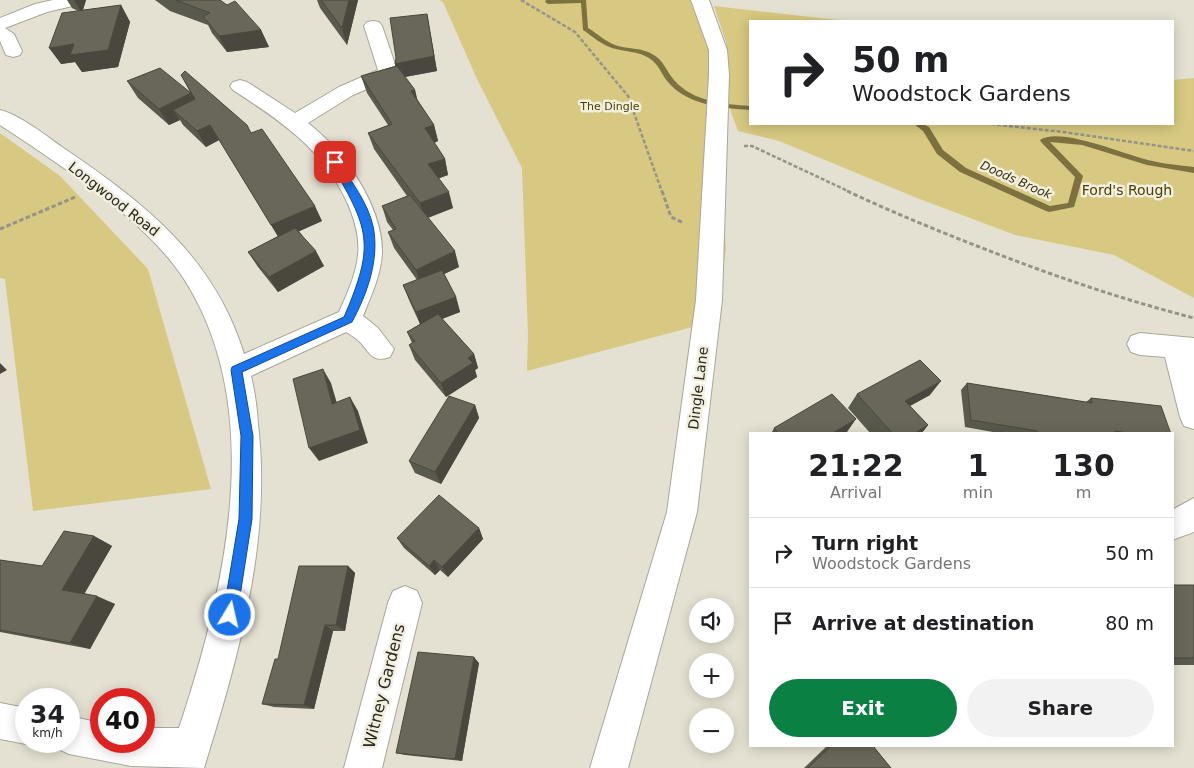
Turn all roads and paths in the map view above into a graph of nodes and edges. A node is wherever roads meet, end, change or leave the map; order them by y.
1 (76, 0) edge
2 (521, 0) edge
3 (700, 0) edge
4 (0, 24) edge
5 (373, 26) dead end
6 (0, 32) edge
7 (14, 52) dead end
8 (240, 86) dead end
9 (0, 116) edge
10 (294, 122) junction
11 (1000, 125) edge
12 (716, 145) junction
13 (1194, 150) edge
14 (101, 186) junction
15 (0, 229) edge
16 (711, 232) junction
17 (1194, 318) edge
18 (349, 319) junction
19 (1140, 344) dead end
20 (1185, 347) edge
21 (381, 349) dead end
22 (236, 370) junction
23 (1194, 417) edge
24 (1194, 513) edge
25 (1174, 524) edge
26 (405, 603) dead end
27 (0, 721) edge
28 (15, 724) edge
29 (80, 737) edge
30 (189, 758) edge
31 (363, 768) edge
32 (609, 768) edge

1 - 4 street
2 - 16 path
3 - 12 street, Dingle Lane
5 - 10 street
6 - 7 street
8 - 10 street
9 - 14 street, Longwood Road
10 - 18 street
11 - 13 path
12 - 16 street, Dingle Lane
12 - 17 path
14 - 15 path
14 - 22 street, Longwood Road
16 - 32 street, Dingle Lane
18 - 21 street
18 - 22 street
19 - 20 street
20 - 23 street
22 - 30 street, Longwood Road
24 - 25 street
26 - 31 street, Witney Gardens
27 - 28 street
29 - 30 street

